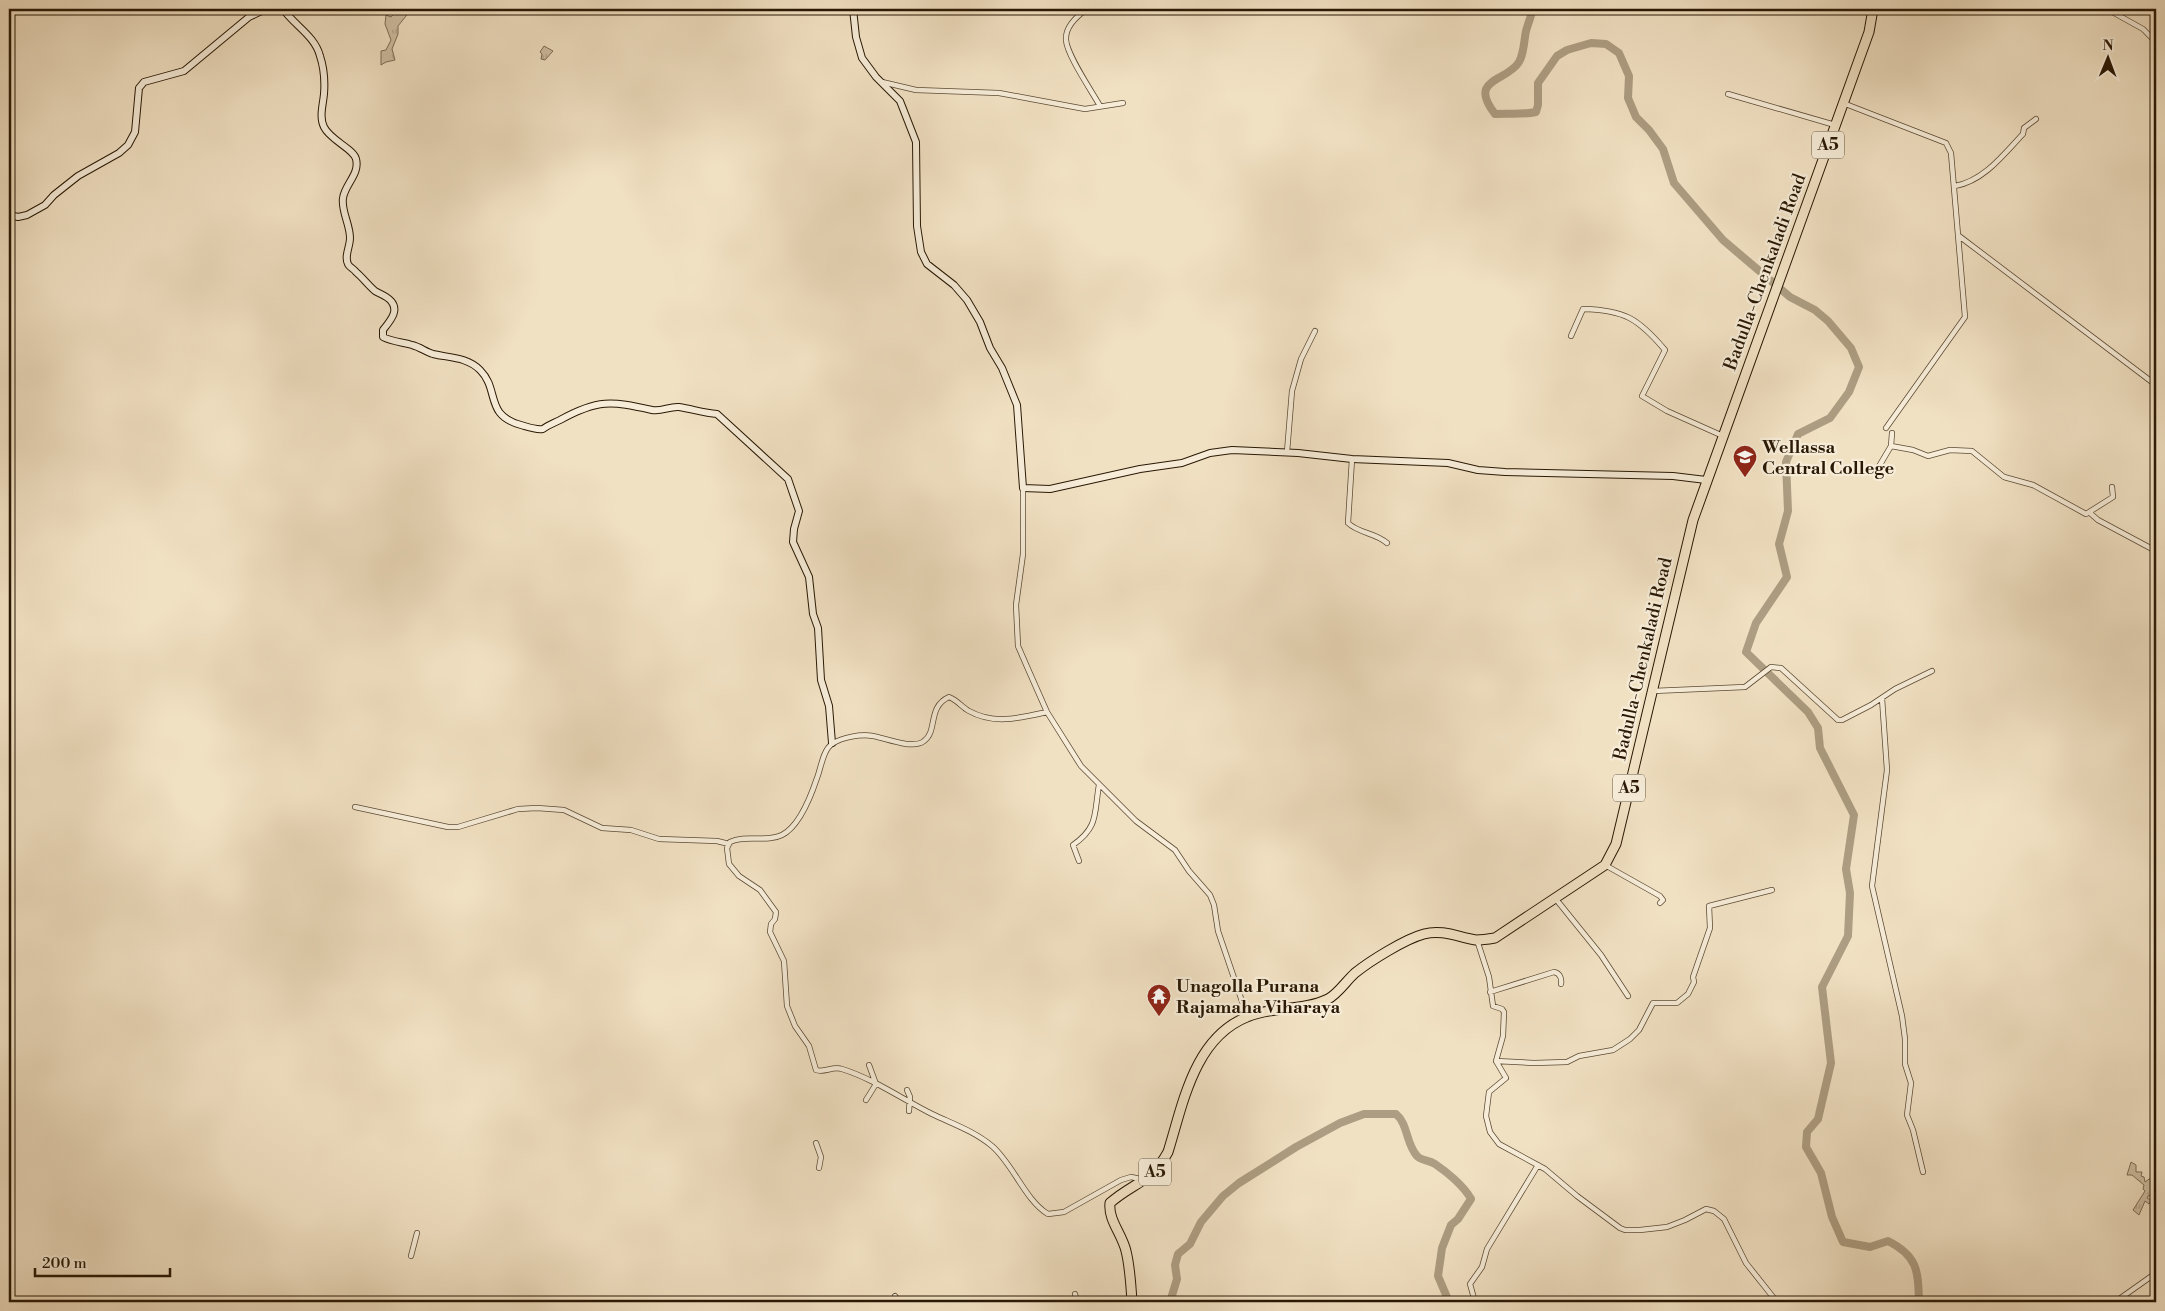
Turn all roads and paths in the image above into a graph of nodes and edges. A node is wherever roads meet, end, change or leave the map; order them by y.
1 (266, 9) edge
2 (283, 9) edge
3 (853, 9) edge
4 (1087, 9) edge
5 (1873, 9) edge
6 (2107, 9) edge
7 (2156, 42) edge
8 (881, 82) junction
9 (1728, 94) dead end
10 (1123, 103) dead end
11 (1844, 103) junction
12 (1100, 106) junction
13 (2036, 119) dead end
14 (1836, 125) junction
15 (1955, 186) junction
16 (9, 215) edge
17 (1959, 236) junction
18 (1315, 331) dead end
19 (1570, 336) dead end
20 (2156, 385) edge
21 (1886, 428) dead end
22 (1892, 433) dead end
23 (1723, 436) junction
24 (1891, 446) junction
25 (1287, 452) junction
26 (1352, 459) junction
27 (1878, 468) dead end
28 (1706, 480) junction
29 (2112, 487) dead end
30 (1023, 488) junction
31 (2090, 513) junction
32 (1387, 542) dead end
33 (2156, 551) edge
34 (1932, 671) dead end
35 (1652, 691) junction
36 (1882, 698) junction
37 (1047, 712) junction
38 (832, 744) junction
39 (1099, 785) junction
40 (355, 807) dead end
41 (729, 844) junction
42 (1079, 861) dead end
43 (1605, 864) junction
44 (1772, 890) dead end
45 (1555, 898) junction
46 (1660, 902) dead end
47 (1477, 940) junction
48 (1561, 984) dead end
49 (1490, 992) junction
50 (1628, 996) dead end
51 (1247, 1016) junction
52 (1496, 1061) junction
53 (870, 1065) dead end
54 (876, 1084) junction
55 (907, 1090) dead end
56 (866, 1100) dead end
57 (910, 1102) junction
58 (909, 1111) dead end
59 (816, 1143) dead end
60 (1538, 1165) junction
61 (819, 1168) dead end
62 (1923, 1172) dead end
63 (1146, 1180) junction
64 (417, 1233) dead end
65 (411, 1256) dead end
66 (2156, 1273) edge
67 (1075, 1294) dead end
68 (895, 1296) dead end
69 (899, 1302) edge
70 (1077, 1302) edge
71 (1132, 1302) edge
72 (1475, 1302) edge
73 (1777, 1302) edge
74 (2115, 1302) edge

1 - 16 main road
2 - 38 main road
3 - 8 main road
4 - 12 street
5 - 11 highway, Badulla-Chenkaladi Road / A5
6 - 7 street
8 - 12 street
8 - 30 main road
9 - 14 street
10 - 12 street
11 - 14 highway, Badulla-Chenkaladi Road / A5
11 - 15 street
13 - 15 street
14 - 23 highway, Badulla-Chenkaladi Road / A5
15 - 17 street
17 - 20 street
17 - 21 street
18 - 25 street
19 - 23 street
22 - 24 street
23 - 28 highway, Badulla-Chenkaladi Road / A5
24 - 27 street
24 - 31 street
25 - 26 main road
25 - 30 main road
26 - 28 main road
26 - 32 street
28 - 35 highway, Badulla-Chenkaladi Road / A5
29 - 31 street
30 - 37 street
31 - 33 street
34 - 36 street
35 - 36 street
35 - 43 highway, Badulla-Chenkaladi Road / A5
36 - 62 street
37 - 38 street
37 - 39 street
38 - 41 street
39 - 42 street
39 - 51 street
40 - 41 street
41 - 54 street
43 - 45 highway, Badulla-Chenkaladi Road / A5
43 - 46 street
44 - 52 street
45 - 47 highway, Badulla-Chenkaladi Road / A5
45 - 50 street
47 - 49 street
47 - 51 highway, Badulla-Chenkaladi Road / A5
48 - 49 street
49 - 52 street
51 - 63 highway, Badulla-Chenkaladi Road / A5
52 - 60 street
53 - 54 street
54 - 56 street
54 - 57 street
55 - 57 street
57 - 58 street
57 - 63 street
59 - 61 street
60 - 72 street
60 - 73 street
63 - 71 highway, Badulla-Chenkaladi Road / A5
64 - 65 street
66 - 74 street
67 - 70 street
68 - 69 street

